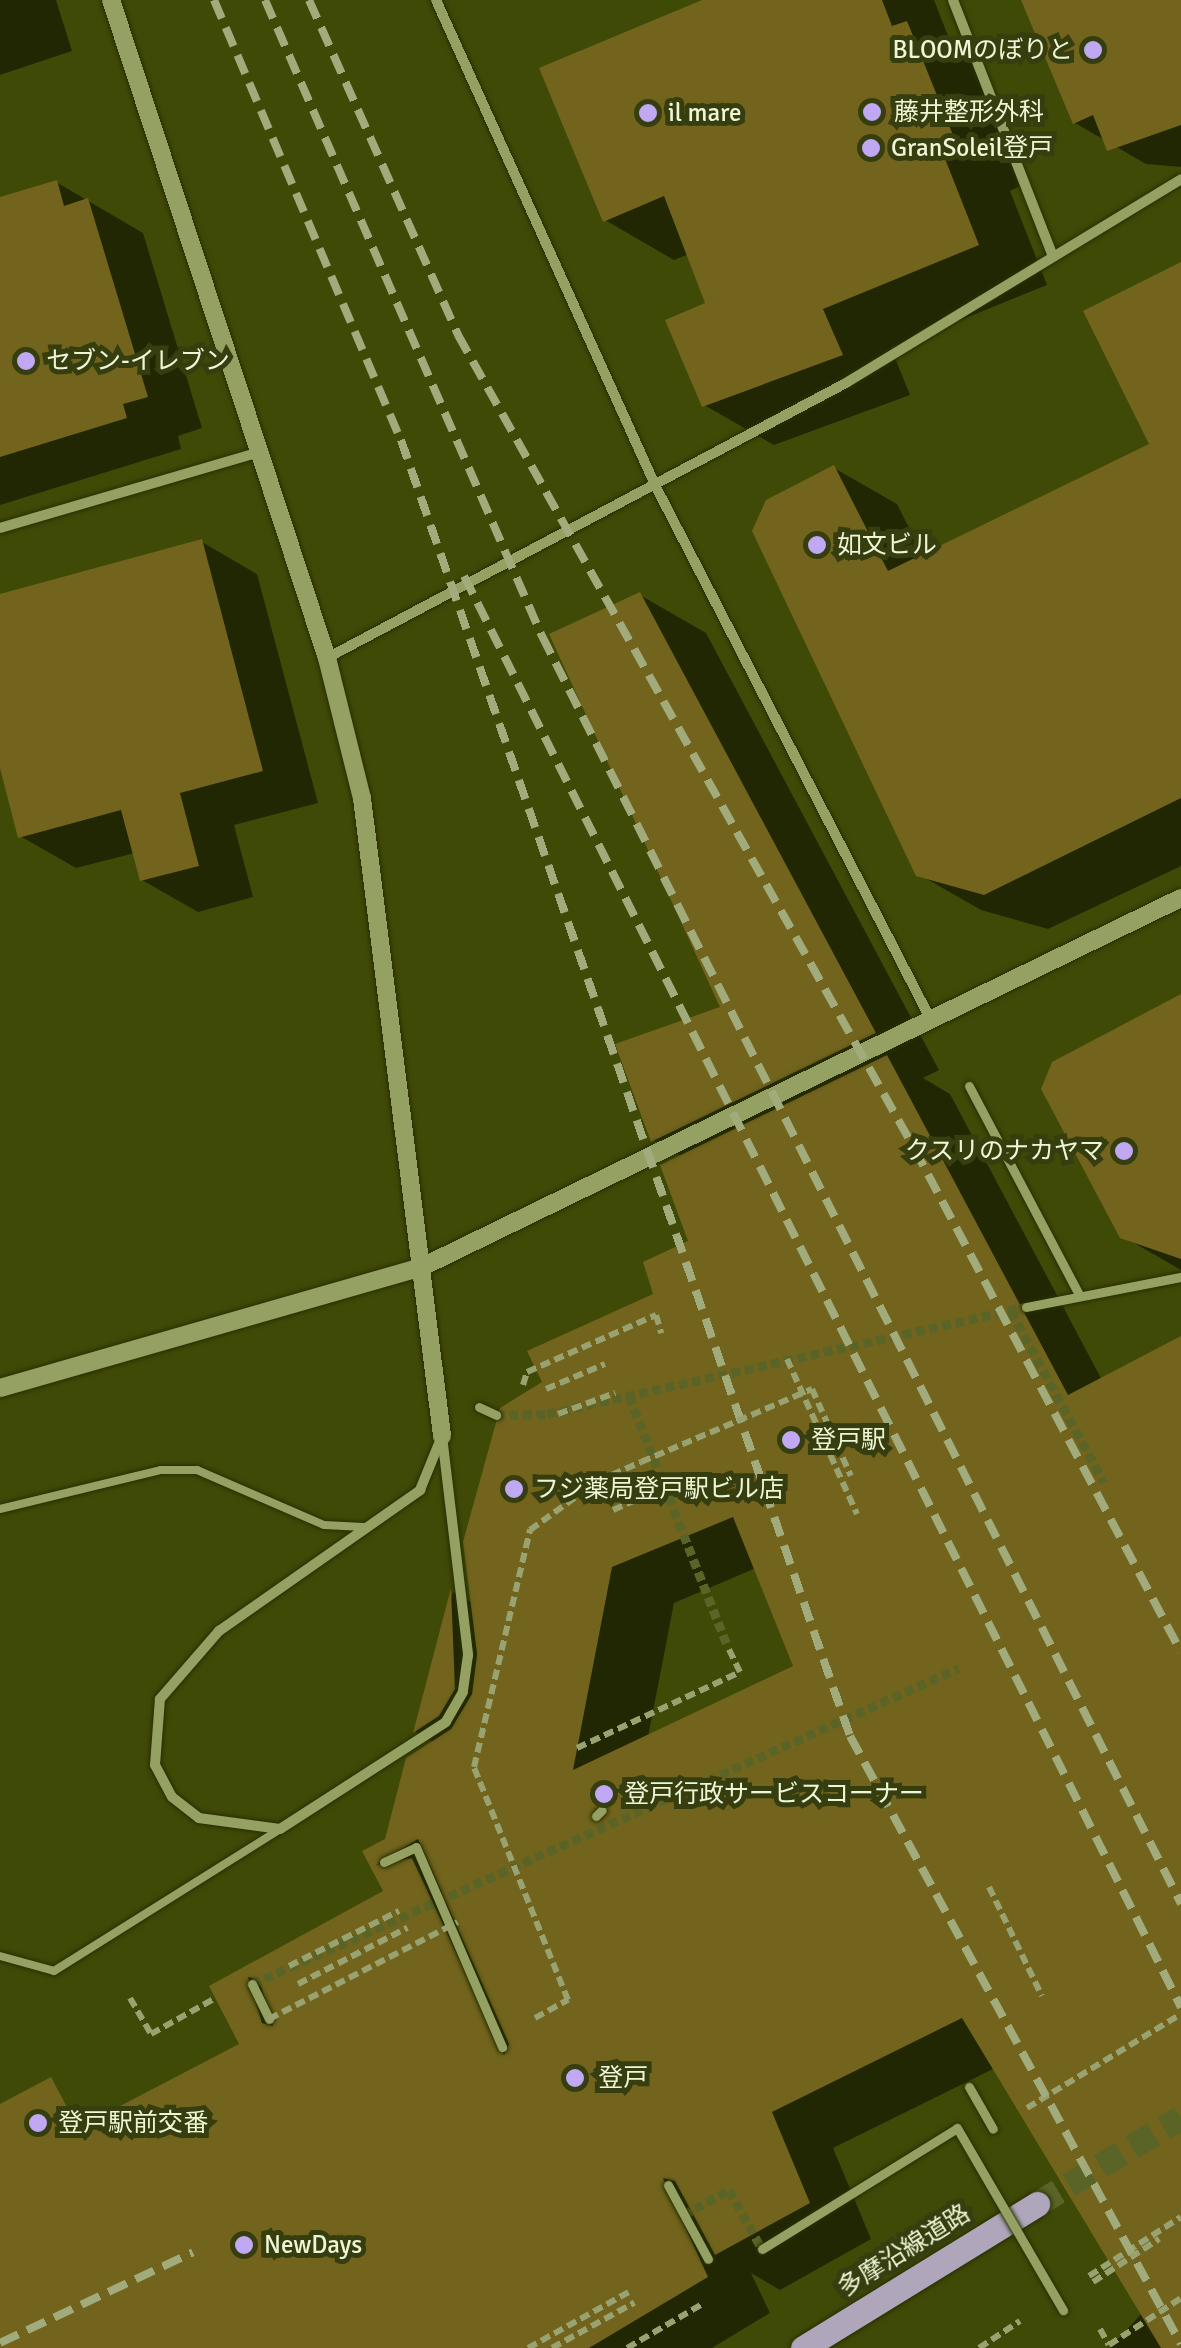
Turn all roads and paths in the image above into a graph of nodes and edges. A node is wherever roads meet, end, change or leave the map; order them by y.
1 (111, 0) edge
2 (436, 0) edge
3 (952, 0) edge
4 (1181, 179) edge
5 (1053, 256) junction
6 (260, 452) junction
7 (656, 487) junction
8 (0, 528) edge
9 (327, 658) junction
10 (1181, 898) edge
11 (933, 1023) junction
12 (969, 1086) dead end
13 (422, 1267) junction
14 (1181, 1277) edge
15 (1078, 1292) junction
16 (1026, 1307) tunnel mouth
17 (661, 1333) dead end
18 (787, 1358) dead end
19 (605, 1364) dead end
20 (527, 1372) dead end
21 (0, 1388) edge
22 (546, 1389) dead end
23 (615, 1393) dead end
24 (479, 1407) dead end
25 (558, 1414) dead end
26 (496, 1415) tunnel mouth
27 (442, 1436) junction
28 (851, 1476) dead end
29 (652, 1493) dead end
30 (0, 1510) edge
31 (613, 1510) dead end
32 (857, 1514) dead end
33 (382, 1522) junction
34 (728, 1647) tunnel mouth
35 (577, 1748) dead end
36 (280, 1830) junction
37 (384, 1862) dead end
38 (989, 1887) dead end
39 (436, 1893) junction
40 (443, 1910) junction
41 (454, 1924) junction
42 (0, 1956) edge
43 (252, 1984) joint
44 (1042, 1996) dead end
45 (130, 1998) dead end
46 (215, 1998) dead end
47 (568, 2000) dead end
48 (261, 2002) junction
49 (269, 2019) joint
50 (502, 2047) dead end
51 (969, 2087) dead end
52 (993, 2129) dead end
53 (668, 2185) dead end
54 (1037, 2204) tunnel mouth
55 (1157, 2237) dead end
56 (762, 2249) dead end
57 (708, 2259) dead end
58 (629, 2292) dead end
59 (1078, 2292) dead end
60 (1181, 2298) edge
61 (634, 2304) dead end
62 (1063, 2310) dead end
63 (1109, 2344) dead end
64 (528, 2348) edge
65 (552, 2348) edge
66 (803, 2348) edge

1 - 6 street
2 - 7 street
3 - 5 street
4 - 5 street
5 - 7 street
6 - 8 street
6 - 9 street
7 - 9 street
7 - 11 street
9 - 13 street
10 - 11 street
11 - 13 street
12 - 15 street
13 - 21 street
13 - 27 street
14 - 15 street
15 - 16 street
17 - 20 path
18 - 32 path
19 - 22 path
23 - 25 path, bridge
24 - 26 street
27 - 33 street
27 - 36 street
28 - 47 path, bridge
29 - 31 path
30 - 33 lane
33 - 36 street
34 - 35 path
36 - 42 lane
37 - 39 street
38 - 44 path
39 - 40 street
39 - 43 path
40 - 41 street
40 - 48 path
41 - 49 path, bridge
41 - 50 street
43 - 48 street
45 - 46 path
48 - 49 street
51 - 52 street
53 - 57 street
54 - 66 main road, 多摩沿線道路
55 - 59 path, bridge
56 - 62 street, bridge
58 - 64 path
60 - 63 path
61 - 65 path

